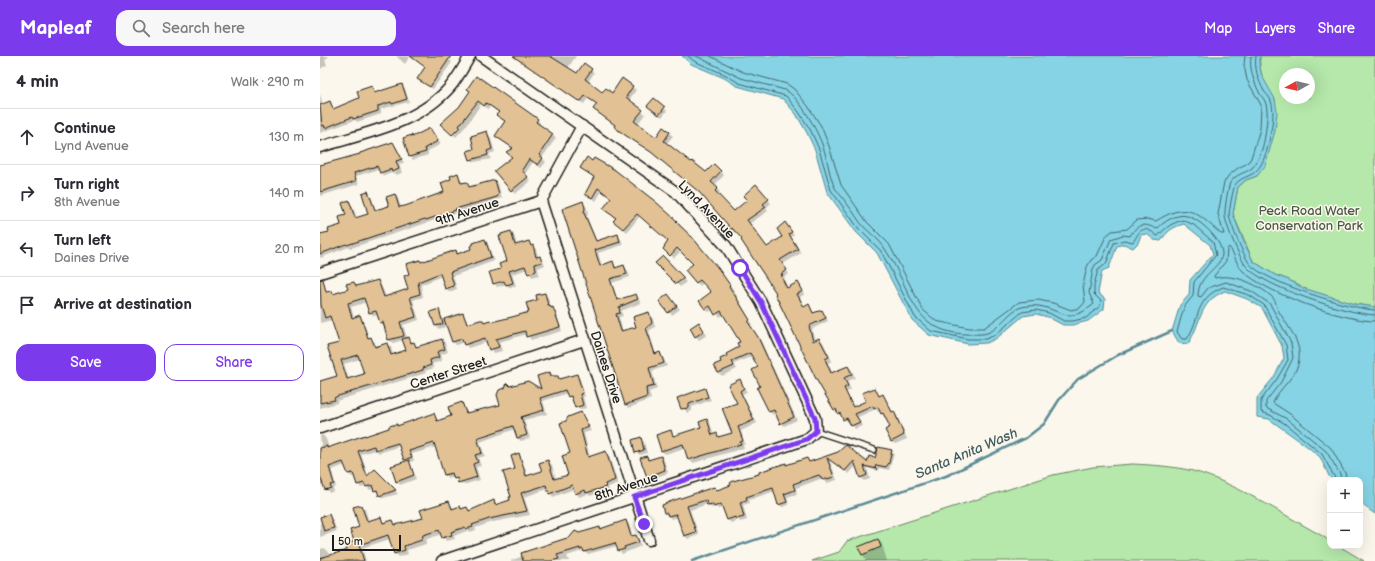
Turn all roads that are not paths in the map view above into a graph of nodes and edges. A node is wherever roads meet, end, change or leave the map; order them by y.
1 (470, 56) edge
2 (481, 56) edge
3 (582, 126) junction
4 (320, 148) edge
5 (541, 201) junction
6 (320, 273) edge
7 (584, 340) junction
8 (320, 428) edge
9 (816, 431) junction
10 (874, 450) dead end
11 (634, 497) junction
12 (649, 540) dead end
13 (442, 561) edge

1 - 4 street
2 - 3 street, Lynd Avenue
3 - 5 street
3 - 9 street, Lynd Avenue
5 - 6 street, 9th Avenue
5 - 7 street, Daines Drive
7 - 8 street, Center Street
7 - 11 street, Daines Drive
9 - 10 lane
9 - 11 street, 8th Avenue
11 - 12 street, Daines Drive
11 - 13 street, 8th Avenue

